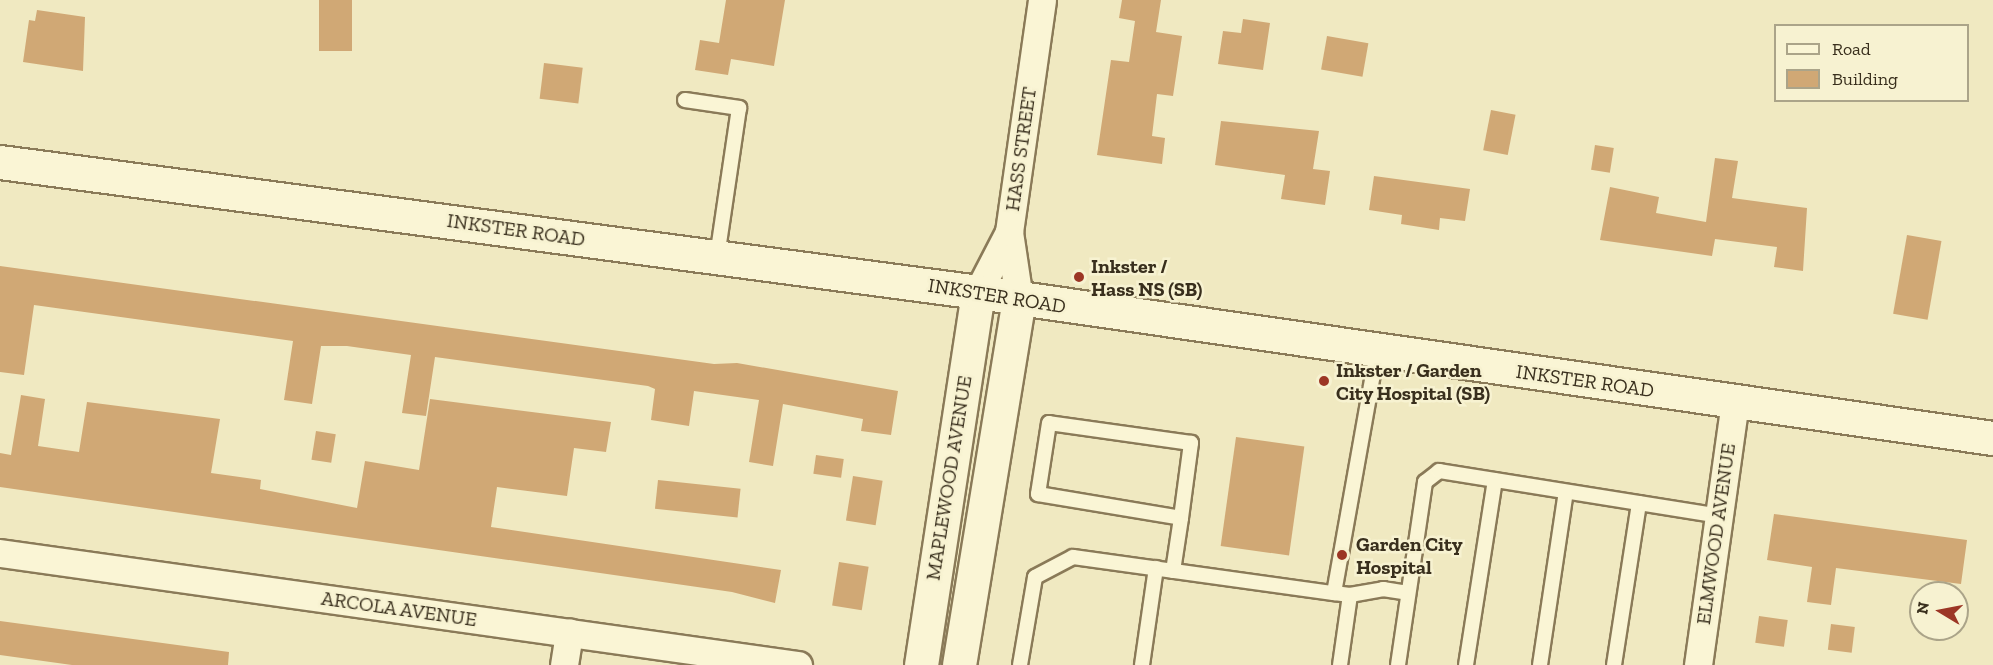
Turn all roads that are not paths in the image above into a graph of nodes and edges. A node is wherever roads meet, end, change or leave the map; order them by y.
1 (1042, 0) edge
2 (685, 100) dead end
3 (0, 162) edge
4 (1009, 232) junction
5 (717, 257) junction
6 (978, 292) junction
7 (1019, 299) junction
8 (1377, 352) junction
9 (1735, 402) junction
10 (1993, 438) edge
11 (1495, 480) junction
12 (1566, 492) junction
13 (1639, 503) junction
14 (1719, 516) junction
15 (1180, 518) junction
16 (0, 553) edge
17 (1156, 568) junction
18 (1173, 571) junction
19 (1334, 593) junction
20 (1408, 593) junction
21 (1350, 596) junction
22 (569, 632) junction
23 (564, 665) edge
24 (798, 665) edge
25 (921, 665) edge
26 (959, 665) edge
27 (1020, 665) edge
28 (1142, 665) edge
29 (1340, 665) edge
30 (1398, 665) edge
31 (1466, 665) edge
32 (1540, 665) edge
33 (1614, 665) edge
34 (1698, 665) edge

1 - 4 street, HASS STREET
2 - 5 lane
3 - 5 main road, INKSTER ROAD
4 - 6 street, HASS STREET
4 - 7 street
5 - 6 main road, INKSTER ROAD
6 - 7 main road, INKSTER ROAD
6 - 25 main road, MAPLEWOOD AVENUE
7 - 8 main road, INKSTER ROAD
7 - 26 main road, MAPLEWOOD AVENUE
8 - 9 main road, INKSTER ROAD
8 - 19 lane
9 - 10 main road, INKSTER ROAD
9 - 14 street, ELMWOOD AVENUE
11 - 12 lane
11 - 20 lane
11 - 31 lane
12 - 13 lane
12 - 32 lane
13 - 14 lane
13 - 33 lane
14 - 34 street, ELMWOOD AVENUE
15 - 15 lane
15 - 18 lane
16 - 22 street, ARCOLA AVENUE
17 - 18 lane
17 - 27 lane
17 - 28 lane
18 - 19 lane
19 - 21 lane
20 - 21 lane
20 - 30 lane
21 - 29 lane
22 - 23 street
22 - 24 street, ARCOLA AVENUE

